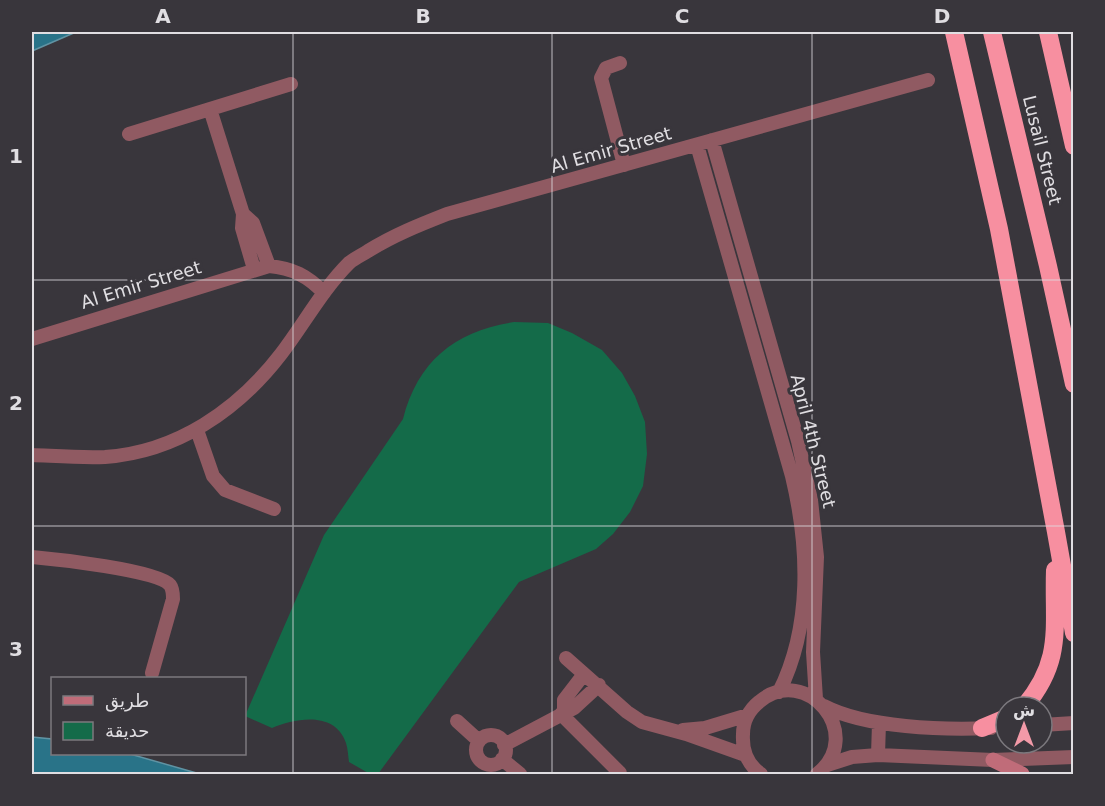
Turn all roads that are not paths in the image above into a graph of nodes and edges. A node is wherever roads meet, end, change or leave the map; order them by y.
1 (954, 32) edge
2 (992, 32) edge
3 (1048, 32) edge
4 (620, 63) dead end
5 (928, 80) dead end
6 (291, 84) dead end
7 (210, 109) junction
8 (129, 134) dead end
9 (712, 140) junction
10 (697, 145) junction
11 (1074, 146) edge
12 (624, 165) junction
13 (243, 214) junction
14 (269, 266) junction
15 (254, 269) junction
16 (324, 293) junction
17 (768, 336) junction
18 (32, 339) edge
19 (754, 340) junction
20 (1074, 384) edge
21 (197, 430) junction
22 (32, 455) edge
23 (274, 509) dead end
24 (1056, 532) junction
25 (32, 557) edge
26 (810, 575) junction
27 (1074, 590) edge
28 (1074, 633) edge
29 (566, 658) dead end
30 (152, 673) dead end
31 (584, 674) junction
32 (599, 685) junction
33 (779, 692) junction
34 (1034, 695) edge
35 (819, 702) junction
36 (562, 713) junction
37 (748, 715) junction
38 (457, 722) dead end
39 (879, 723) junction
40 (994, 723) edge
41 (1074, 723) edge
42 (1054, 724) edge
43 (663, 728) junction
44 (982, 728) junction
45 (994, 728) edge
46 (479, 741) junction
47 (503, 752) junction
48 (878, 754) junction
49 (745, 755) junction
50 (1074, 757) edge
51 (993, 760) junction
52 (822, 770) edge
53 (620, 773) dead end
54 (520, 774) edge
55 (761, 774) edge
56 (1022, 774) edge

1 - 24 highway
2 - 20 highway, Lusail Street
3 - 11 highway, Lusail Street
4 - 12 street
5 - 9 street, Al Emir Street
6 - 7 street
7 - 8 street
7 - 13 street
9 - 10 street, Al Emir Street
9 - 17 street, April 4th Street
10 - 12 street, Al Emir Street
10 - 19 street, April 4th Street
12 - 16 street, Al Emir Street
13 - 14 street
13 - 15 street
14 - 15 street, Al Emir Street
14 - 16 street, Al Emir Street
15 - 18 street, Al Emir Street
16 - 21 street, Al Emir Street
17 - 19 street
17 - 26 street, April 4th Street
19 - 26 street, April 4th Street
21 - 22 street, Al Emir Street
21 - 23 street
24 - 27 highway
24 - 28 highway
24 - 34 highway
25 - 30 street
26 - 33 street, April 4th Street
26 - 35 street, April 4th Street
29 - 31 street
31 - 32 street
31 - 36 street
32 - 36 street
32 - 43 street
33 - 35 street
33 - 37 street
35 - 39 street
35 - 52 street, April 4th Street
36 - 47 street
36 - 53 street
37 - 43 street
37 - 49 street
38 - 46 street
39 - 44 street
39 - 48 street
40 - 44 highway
41 - 42 street
43 - 49 street
44 - 45 street
46 - 47 street
46 - 47 street
47 - 54 street
48 - 51 street
48 - 52 street
49 - 55 street
50 - 51 street
51 - 56 main road

